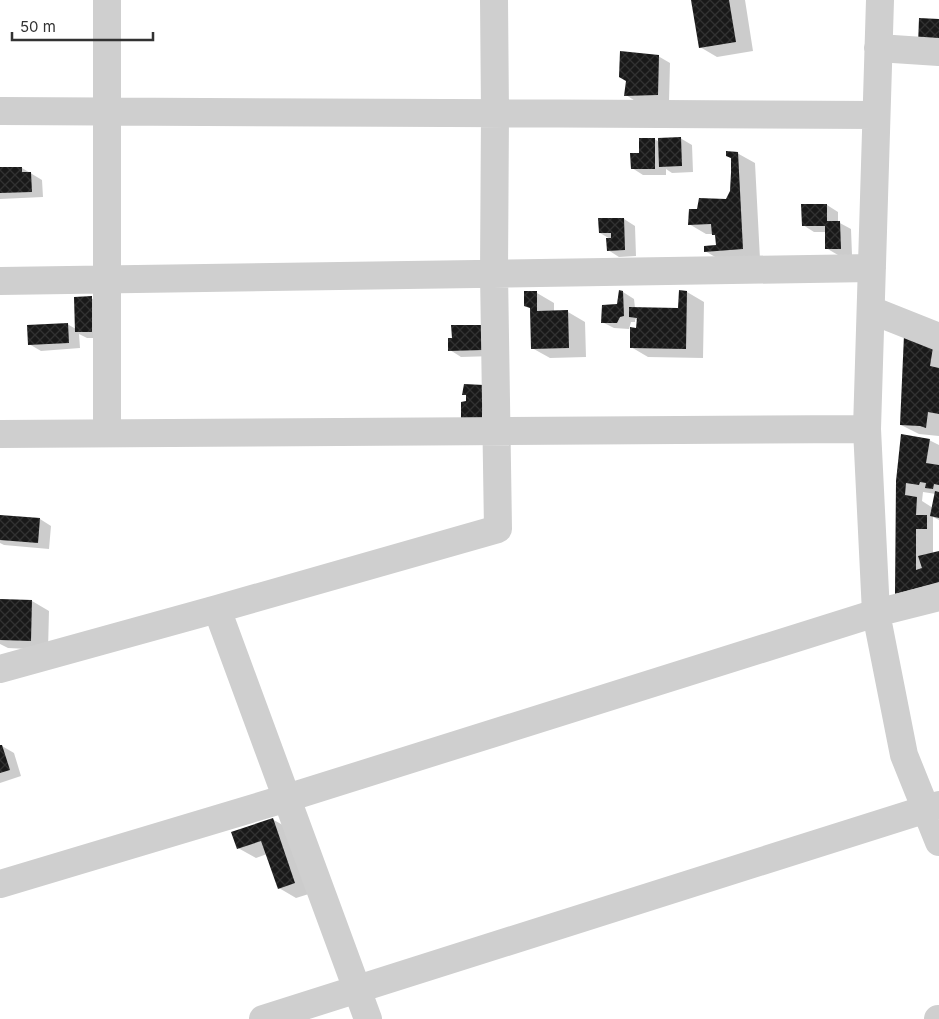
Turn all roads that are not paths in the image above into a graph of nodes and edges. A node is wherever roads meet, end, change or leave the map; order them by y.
1 (107, 0) edge
2 (494, 0) edge
3 (880, 0) edge
4 (878, 48) junction
5 (939, 52) edge
6 (0, 111) edge
7 (107, 111) junction
8 (495, 113) junction
9 (876, 115) junction
10 (872, 268) junction
11 (494, 273) junction
12 (107, 279) junction
13 (0, 281) edge
14 (871, 310) junction
15 (939, 337) edge
16 (867, 430) junction
17 (496, 431) junction
18 (107, 433) junction
19 (0, 434) edge
20 (939, 597) edge
21 (217, 609) junction
22 (876, 613) junction
23 (0, 669) edge
24 (287, 798) junction
25 (932, 806) edge
26 (939, 842) edge
27 (0, 884) edge
28 (357, 989) junction
29 (263, 1019) edge
30 (368, 1019) edge

1 - 7 street
2 - 8 street
3 - 4 street
4 - 5 street
4 - 9 street
6 - 7 street
7 - 8 street
7 - 12 street
8 - 9 street
8 - 11 street
9 - 10 street
10 - 11 street
10 - 14 street
11 - 12 street
11 - 17 street
12 - 13 street
12 - 18 street
14 - 15 street
14 - 16 street
16 - 17 street
16 - 22 street
17 - 18 street
17 - 21 street
18 - 19 street
20 - 22 street
21 - 23 street
21 - 24 street
22 - 24 street
22 - 25 street
24 - 27 street
24 - 28 street
25 - 26 street
25 - 28 street
28 - 29 street
28 - 30 street

